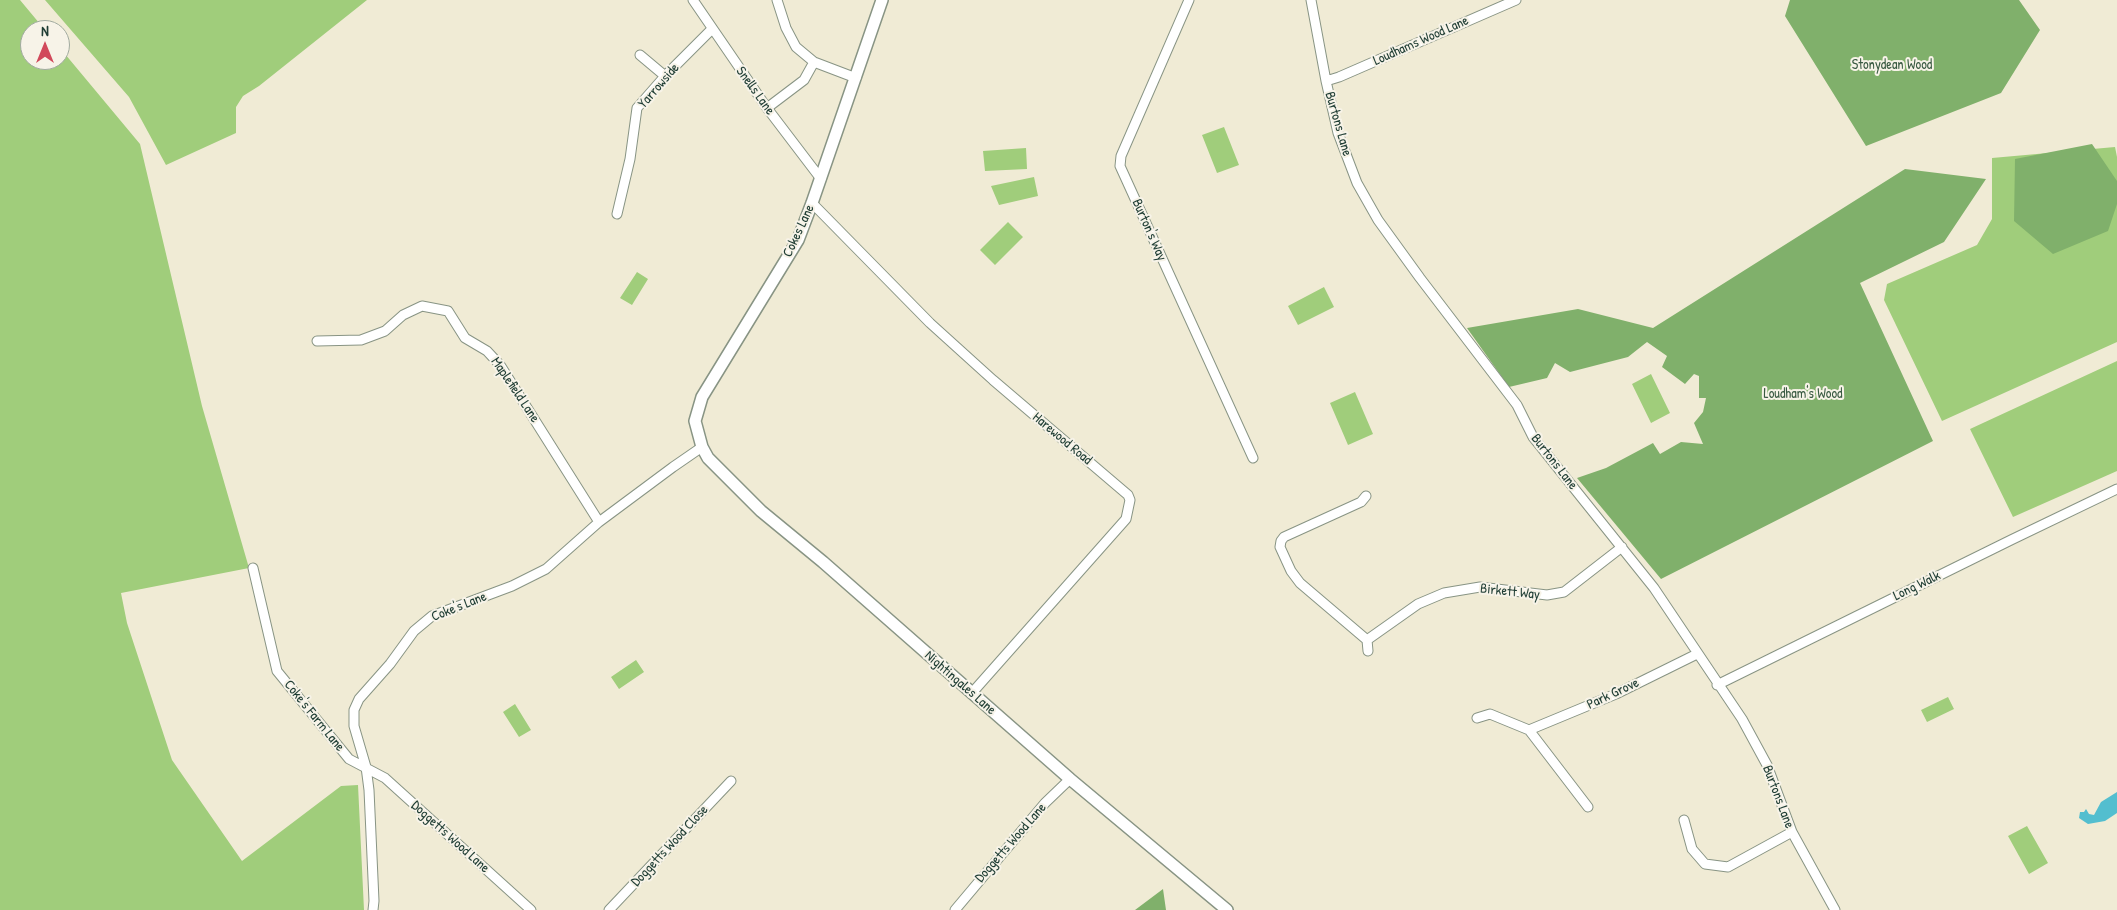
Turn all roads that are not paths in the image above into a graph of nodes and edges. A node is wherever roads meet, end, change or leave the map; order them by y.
1 (693, 0) edge
2 (777, 0) edge
3 (882, 0) edge
4 (1189, 0) edge
5 (1311, 0) edge
6 (1516, 0) edge
7 (712, 30) junction
8 (640, 55) dead end
9 (814, 62) junction
10 (665, 76) junction
11 (856, 78) junction
12 (1326, 81) junction
13 (767, 108) junction
14 (821, 179) junction
15 (812, 203) junction
16 (617, 214) dead end
17 (317, 341) dead end
18 (702, 448) junction
19 (1253, 458) dead end
20 (2117, 489) edge
21 (1366, 496) dead end
22 (599, 522) junction
23 (1622, 547) junction
24 (254, 568) dead end
25 (1367, 640) junction
26 (1368, 651) dead end
27 (1697, 654) junction
28 (1718, 685) junction
29 (971, 694) junction
30 (1477, 718) dead end
31 (1529, 730) junction
32 (366, 767) junction
33 (1070, 779) junction
34 (730, 781) dead end
35 (1588, 807) dead end
36 (1684, 820) dead end
37 (1792, 832) junction
38 (372, 910) edge
39 (531, 910) edge
40 (609, 910) edge
41 (955, 910) edge
42 (1227, 910) edge
43 (1835, 910) edge

1 - 7 street, Snells Lane
2 - 9 street
3 - 11 main road, Cokes Lane
4 - 19 street, Burton's Way
5 - 12 street, Burtons Lane
6 - 12 street, Loudhams Wood Lane
7 - 10 street, Yarrowside
7 - 13 street, Snells Lane
8 - 10 street
9 - 11 street
9 - 13 street
10 - 16 street, Yarrowside
11 - 14 main road, Cokes Lane
12 - 23 street, Burtons Lane
13 - 14 street, Snells Lane
14 - 15 main road, Cokes Lane
15 - 18 main road, Cokes Lane
15 - 29 street, Harewood Road
17 - 22 street, Maplefield Lane
18 - 22 street, Coke's Lane
18 - 29 main road, Nightingales Lane
20 - 28 street, Long Walk
21 - 25 street
22 - 32 street, Coke's Lane
23 - 25 street, Birkett Way
23 - 27 street, Burtons Lane
24 - 32 street, Coke's Farm Lane
25 - 26 street
27 - 28 street, Burtons Lane
27 - 31 street, Park Grove
28 - 37 street, Burtons Lane
29 - 33 main road, Nightingales Lane
30 - 31 street
31 - 35 street
32 - 38 street, Coke's Lane
32 - 39 street, Doggetts Wood Lane
33 - 41 street, Doggetts Wood Lane
33 - 42 main road, Nightingales Lane
34 - 40 street, Doggetts Wood Close
36 - 37 street
37 - 43 street, Burtons Lane

